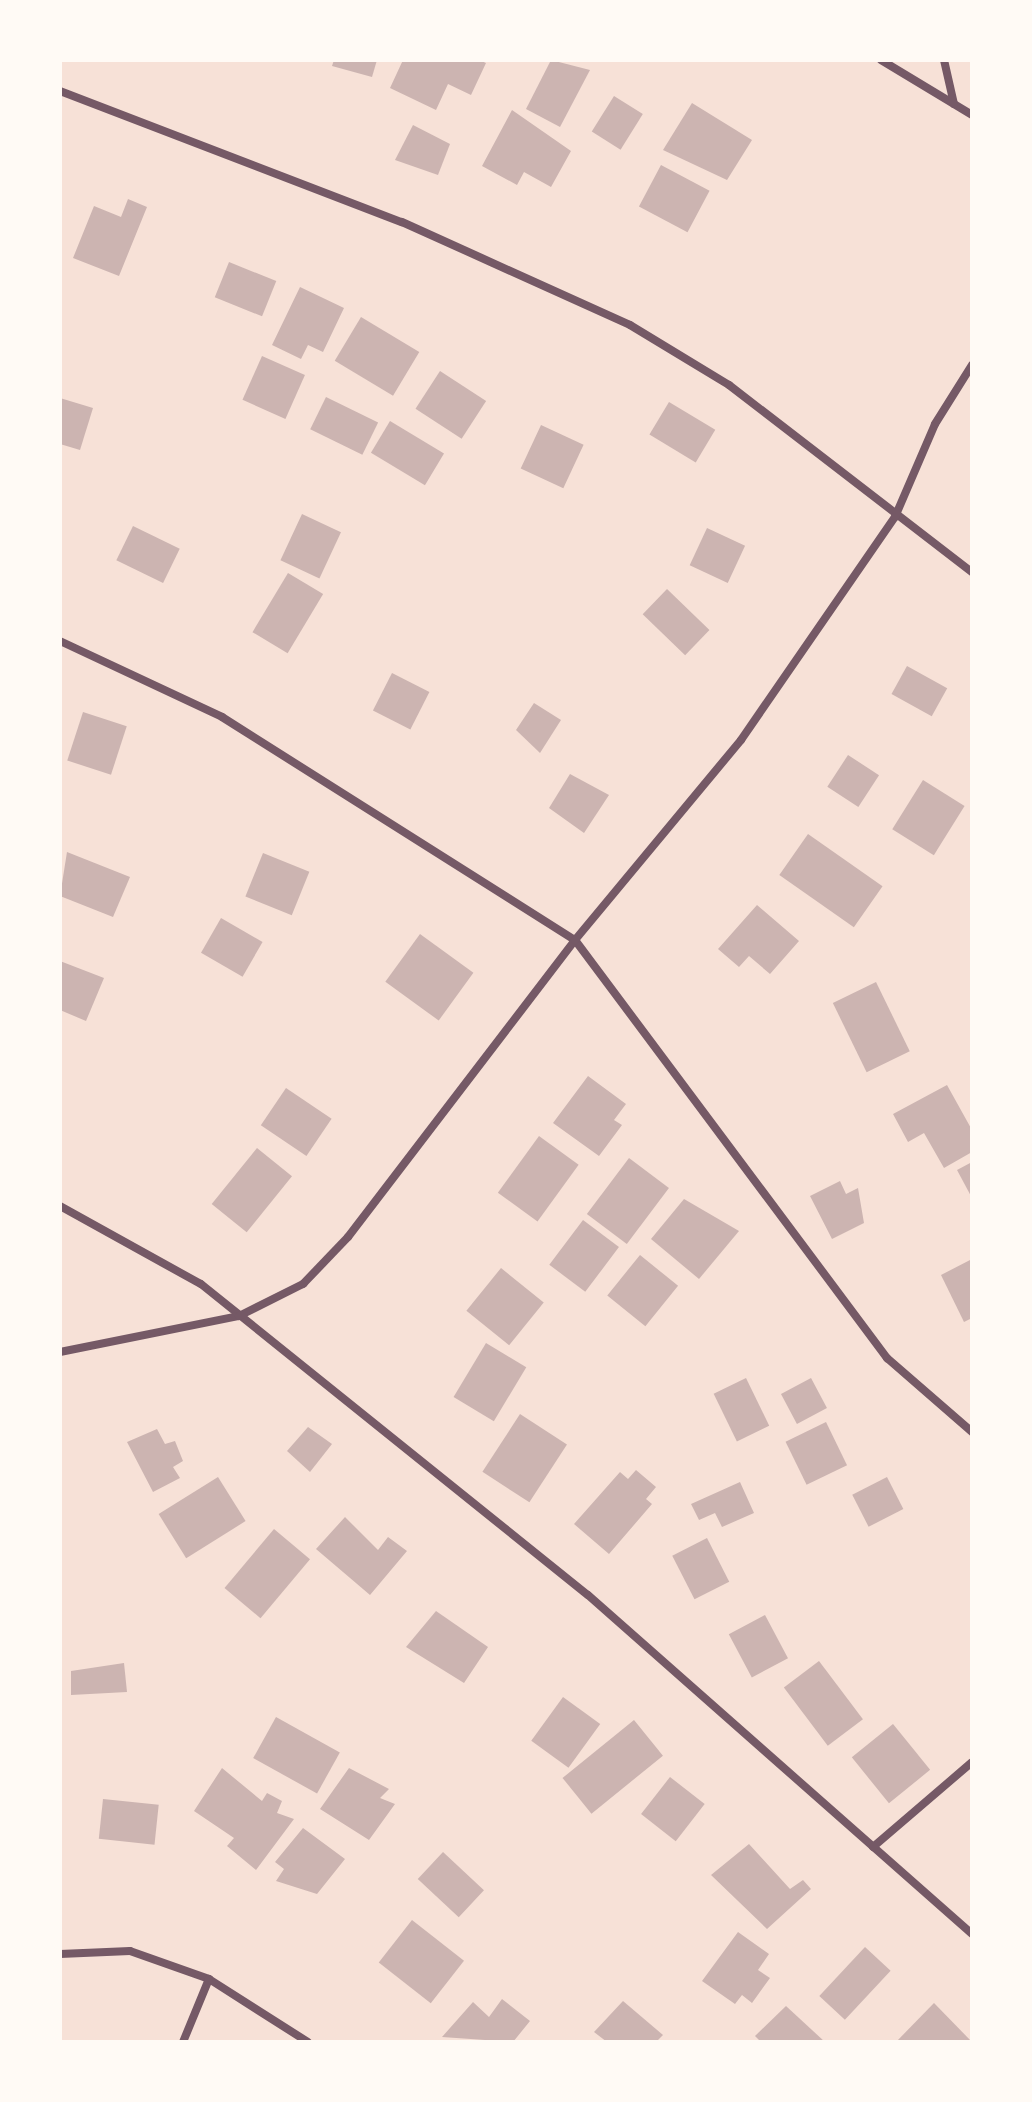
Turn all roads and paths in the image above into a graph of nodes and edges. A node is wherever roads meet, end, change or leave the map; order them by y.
1 (881, 60) edge
2 (944, 60) edge
3 (60, 91) edge
4 (954, 104) junction
5 (972, 115) edge
6 (972, 365) edge
7 (895, 517) junction
8 (972, 572) edge
9 (60, 641) edge
10 (575, 940) junction
11 (60, 1206) edge
12 (239, 1316) junction
13 (60, 1352) edge
14 (972, 1432) edge
15 (972, 1762) edge
16 (873, 1847) junction
17 (972, 1934) edge
18 (60, 1954) edge
19 (209, 1979) junction
20 (183, 2042) edge
21 (308, 2042) edge

1 - 4 street
2 - 4 street
3 - 7 street
4 - 5 street
6 - 7 street
7 - 8 street
7 - 10 street
9 - 10 street
10 - 12 street
10 - 14 street
11 - 12 street
12 - 13 street
12 - 16 street
15 - 16 street
16 - 17 street
18 - 19 street
19 - 20 street
19 - 21 street

